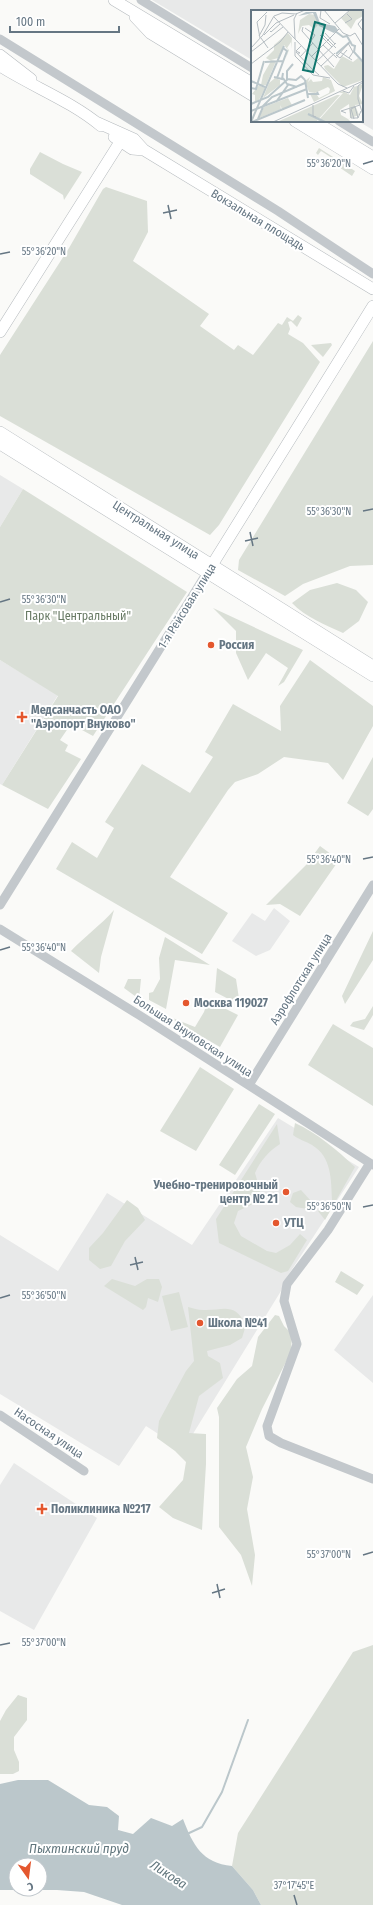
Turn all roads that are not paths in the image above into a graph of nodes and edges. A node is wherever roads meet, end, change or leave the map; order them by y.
1 (114, 0) edge
2 (141, 0) edge
3 (127, 9) junction
4 (0, 39) edge
5 (0, 55) edge
6 (0, 66) edge
7 (251, 67) edge
8 (251, 82) edge
9 (251, 94) edge
10 (52, 95) junction
11 (96, 122) junction
12 (297, 122) edge
13 (316, 122) edge
14 (341, 122) edge
15 (120, 142) junction
16 (373, 142) edge
17 (144, 150) junction
18 (373, 157) edge
19 (373, 168) edge
20 (373, 274) edge
21 (373, 289) edge
22 (373, 306) edge
23 (0, 332) edge
24 (0, 432) edge
25 (0, 444) edge
26 (210, 569) junction
27 (373, 666) edge
28 (373, 676) edge
29 (373, 885) edge
30 (0, 905) edge
31 (0, 929) edge
32 (249, 1085) junction
33 (372, 1164) edge
34 (0, 1415) edge
35 (84, 1471) dead end
36 (373, 1479) edge

1 - 3 main road
2 - 7 street
3 - 8 main road
3 - 9 main road
4 - 20 street
5 - 10 main road
6 - 10 main road, Вокзальная площадь
10 - 11 main road, Вокзальная площадь
11 - 15 main road, Вокзальная площадь
11 - 17 main road, Вокзальная площадь
12 - 19 main road
13 - 18 main road
14 - 16 street
15 - 17 main road, Вокзальная площадь
15 - 23 main road
17 - 21 main road, Вокзальная площадь
22 - 26 main road, 1-я Рейсовая улица
24 - 26 main road, Центральная улица
25 - 26 main road, Центральная улица
26 - 27 main road, Центральная улица
26 - 28 main road, Центральная улица
26 - 30 street, 1-я Рейсовая улица
29 - 32 street, Аэрофлотская улица
31 - 32 street, Большая Внуковская улица
32 - 33 street, Большая Внуковская улица
33 - 36 street
34 - 35 street, Насосная улица

